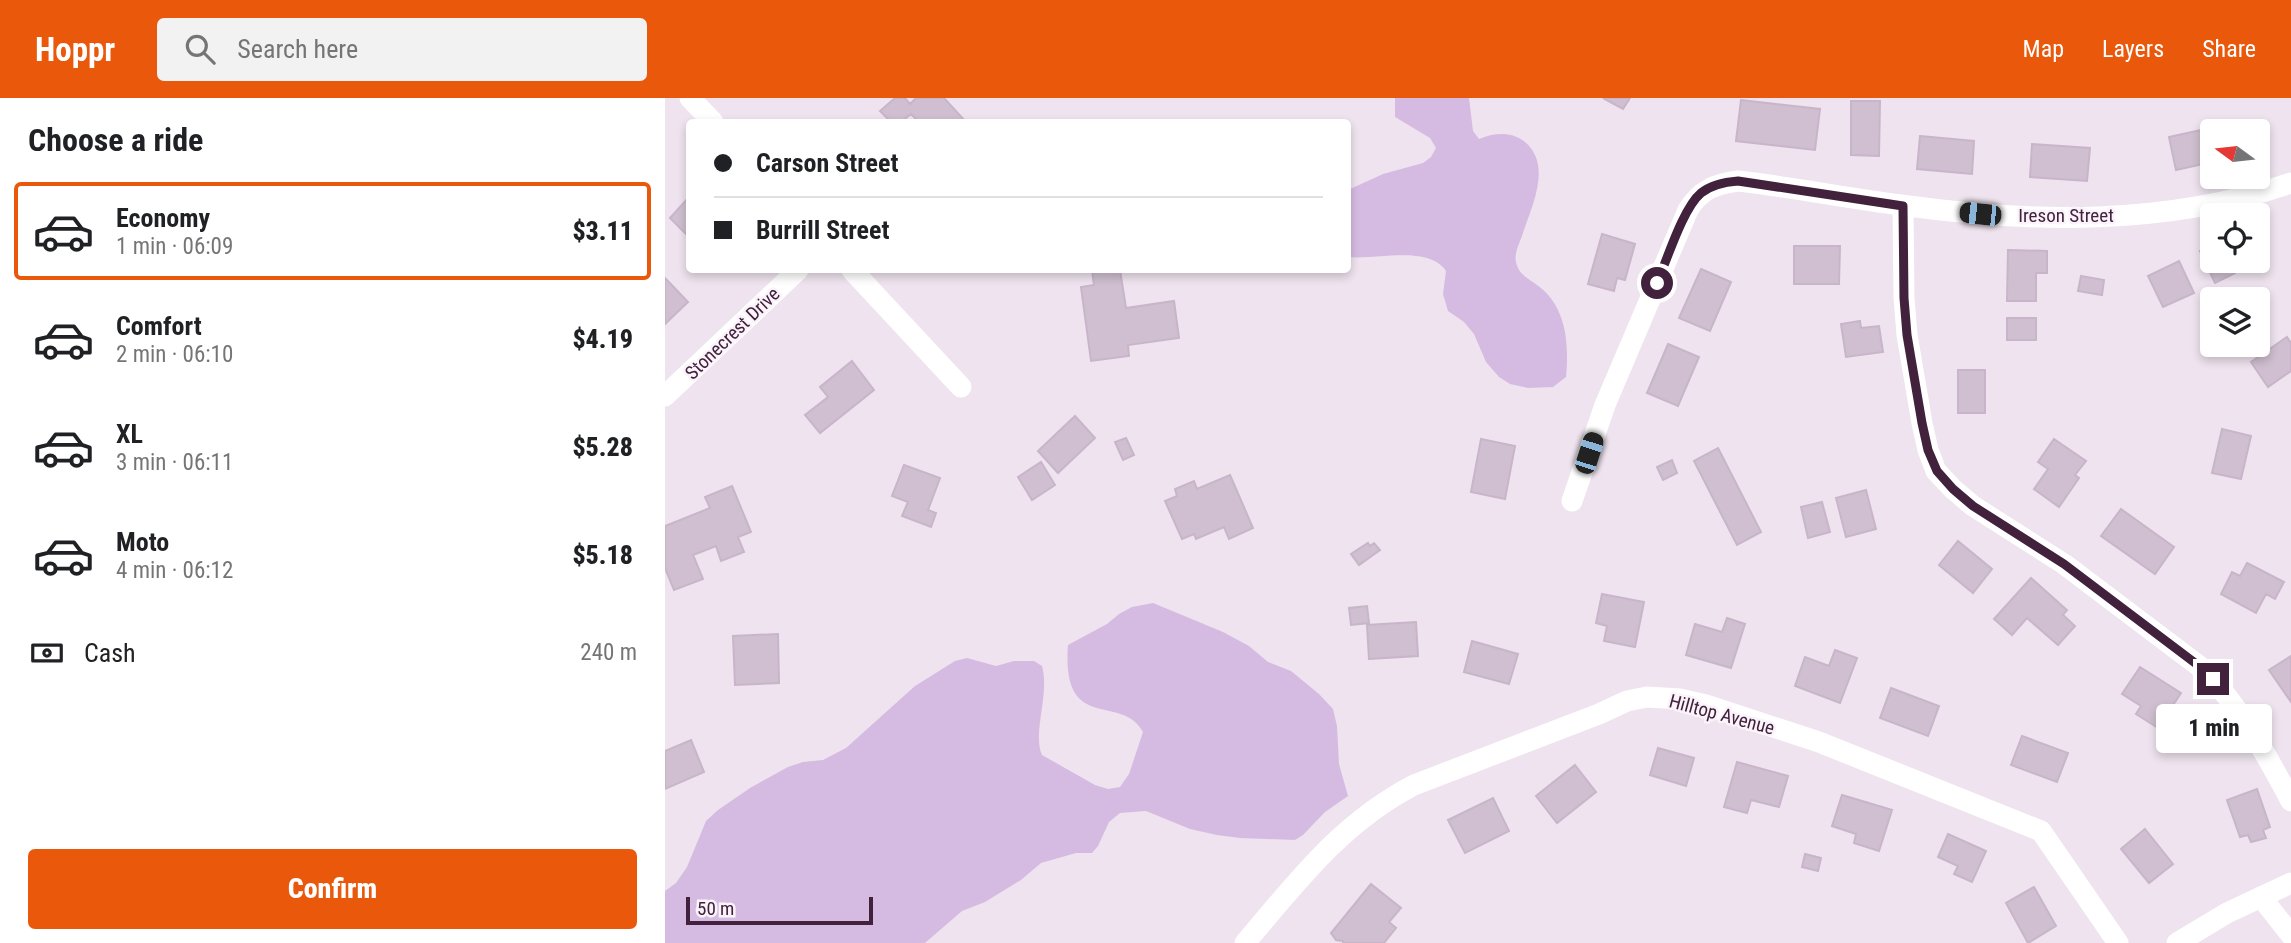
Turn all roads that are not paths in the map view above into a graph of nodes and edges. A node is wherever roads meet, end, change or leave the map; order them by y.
1 (690, 98) edge
2 (710, 119) edge
3 (2291, 183) edge
4 (1903, 206) junction
5 (795, 273) edge
6 (855, 273) edge
7 (961, 387) dead end
8 (665, 396) edge
9 (1572, 501) dead end
10 (2291, 801) edge
11 (2291, 883) edge
12 (2261, 897) junction
13 (2291, 934) edge
14 (1245, 943) edge
15 (2118, 943) edge
16 (2177, 943) edge

1 - 2 street
3 - 4 street, Ireson Street
4 - 9 street, Ireson Street
4 - 10 street
5 - 8 street, Stonecrest Drive
6 - 7 street
11 - 12 street
12 - 13 street
12 - 16 street
14 - 15 street, Hilltop Avenue

